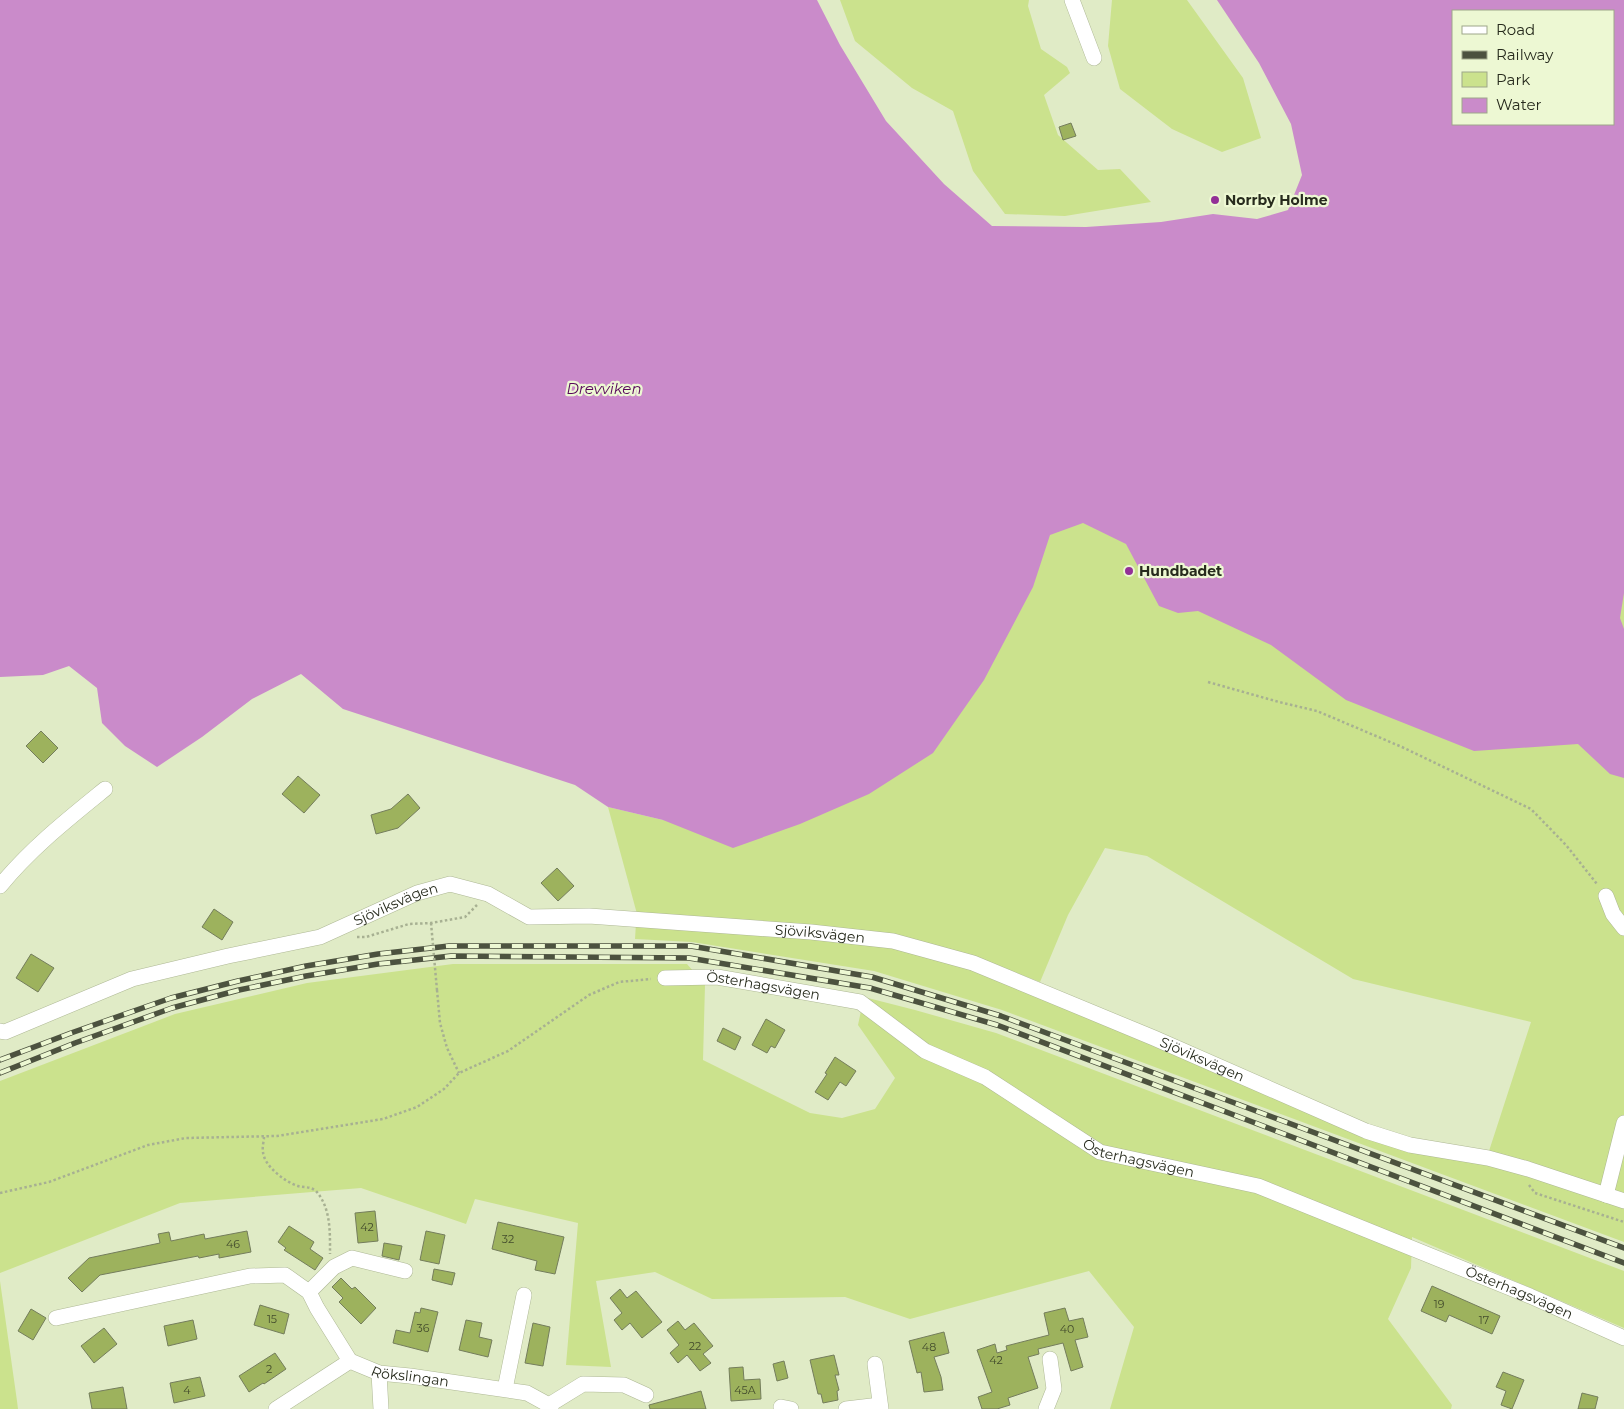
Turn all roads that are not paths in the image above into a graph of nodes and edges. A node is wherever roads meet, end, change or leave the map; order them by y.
1 (1072, 0) edge
2 (1094, 58) dead end
3 (105, 788) dead end
4 (0, 886) edge
5 (1606, 896) road end
6 (1624, 928) edge
7 (665, 978) road end
8 (0, 1031) edge
9 (1624, 1123) edge
10 (1606, 1194) junction
11 (1624, 1201) edge
12 (405, 1271) dead end
13 (309, 1292) junction
14 (524, 1294) dead end
15 (56, 1318) dead end
16 (1624, 1338) edge
17 (1050, 1359) dead end
18 (350, 1362) junction
19 (875, 1364) dead end
20 (379, 1373) junction
21 (505, 1389) junction
22 (646, 1395) dead end
23 (550, 1407) edge
24 (880, 1407) edge
25 (276, 1409) edge
26 (381, 1409) edge
27 (846, 1409) edge
28 (1046, 1409) edge

1 - 2 street
3 - 4 street
5 - 6 street
7 - 16 street, Österhagsvägen
8 - 10 street, Sjöviksvägen
9 - 10 street
10 - 11 street, Sjöviksvägen
12 - 13 street
13 - 15 street
13 - 18 street
14 - 21 street
17 - 28 street
18 - 20 street, Rökslingan
18 - 25 street
19 - 24 street
20 - 21 street, Rökslingan
20 - 26 street
21 - 23 street, Rökslingan
22 - 23 street, Rökslingan
24 - 27 street

